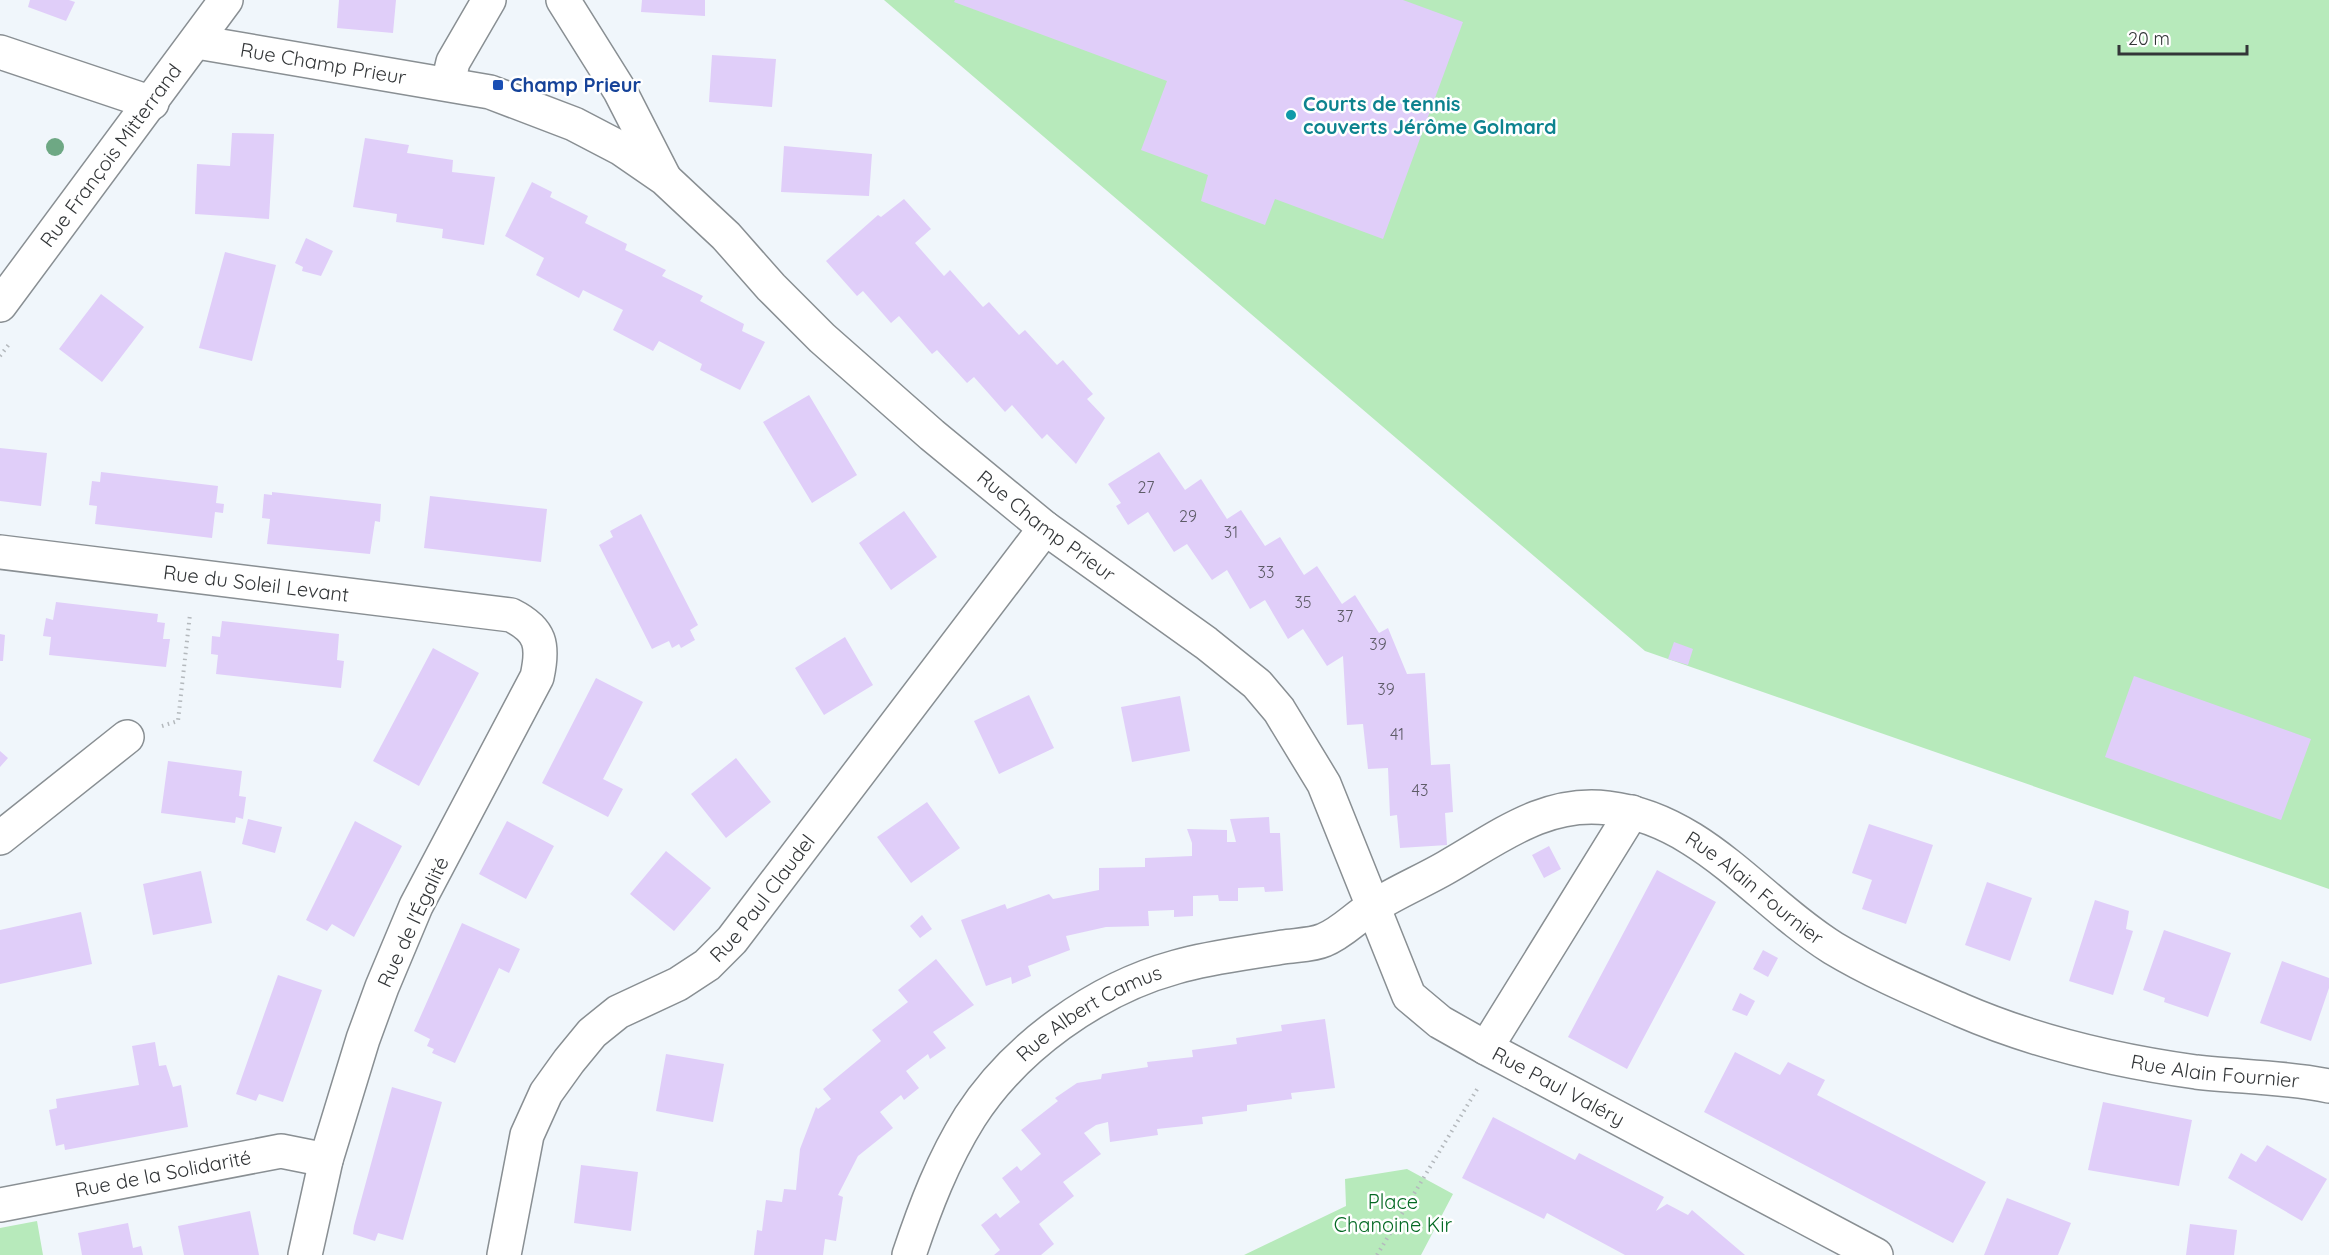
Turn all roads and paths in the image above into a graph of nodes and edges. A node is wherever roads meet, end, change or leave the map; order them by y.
1 (489, 0) edge
2 (562, 0) edge
3 (221, 2) edge
4 (197, 42) junction
5 (0, 52) edge
6 (448, 83) junction
7 (152, 103) junction
8 (665, 179) junction
9 (0, 305) edge
10 (1045, 528) junction
11 (0, 552) edge
12 (194, 576) junction
13 (511, 615) joint
14 (127, 737) joint
15 (1632, 812) junction
16 (0, 838) edge
17 (1374, 905) junction
18 (1492, 1051) junction
19 (2329, 1086) edge
20 (326, 1160) junction
21 (0, 1205) edge
22 (305, 1255) edge
23 (504, 1255) edge
24 (909, 1255) edge
25 (1377, 1255) edge
26 (1876, 1255) edge

1 - 6 street
2 - 8 street, Rue Champ Prieur
3 - 4 street, Rue François Mitterrand
4 - 6 street, Rue Champ Prieur
4 - 7 street, Rue François Mitterrand
5 - 7 street
6 - 8 street, Rue Champ Prieur
7 - 9 street, Rue François Mitterrand
8 - 10 street, Rue Champ Prieur
10 - 17 street, Rue Champ Prieur
10 - 23 street, Rue Paul Claudel
11 - 12 street, Rue du Soleil Levant
12 - 13 street, Rue du Soleil Levant
12 - 14 path
13 - 20 street, Rue de l'Égalité
14 - 16 street
15 - 17 street, Rue Alain Fournier
15 - 18 street, Rue Paul Valéry
15 - 19 street, Rue Alain Fournier
17 - 18 street
17 - 24 street, Rue Albert Camus
18 - 25 path
18 - 26 street, Rue Paul Valéry
20 - 21 street, Rue de la Solidarité
20 - 22 street, Rue de l'Égalité

